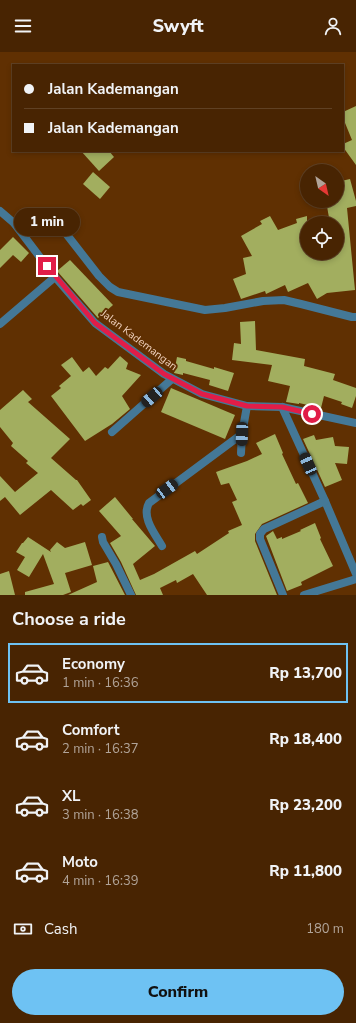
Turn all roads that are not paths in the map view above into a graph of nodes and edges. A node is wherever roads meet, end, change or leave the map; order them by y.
1 (0, 211) edge
2 (14, 223) junction
3 (55, 277) junction
4 (356, 317) edge
5 (0, 324) edge
6 (172, 379) junction
7 (247, 406) junction
8 (282, 407) junction
9 (356, 423) edge
10 (112, 432) dead end
11 (242, 434) junction
12 (241, 453) dead end
13 (325, 501) junction
14 (102, 537) dead end
15 (162, 546) dead end
16 (356, 574) edge
17 (356, 579) edge
18 (131, 595) edge
19 (284, 595) edge
20 (304, 595) edge

1 - 2 street, Jalan Kademangan
2 - 3 street, Jalan Kademangan
2 - 4 street
3 - 5 street
3 - 6 street, Jalan Kademangan
6 - 7 street, Jalan Kademangan
6 - 10 street
7 - 8 street, Jalan Kademangan
7 - 11 street
8 - 9 street, Jalan Kademangan
8 - 13 street
11 - 12 street
11 - 15 street
13 - 16 street
13 - 19 street
14 - 18 street
17 - 20 street

